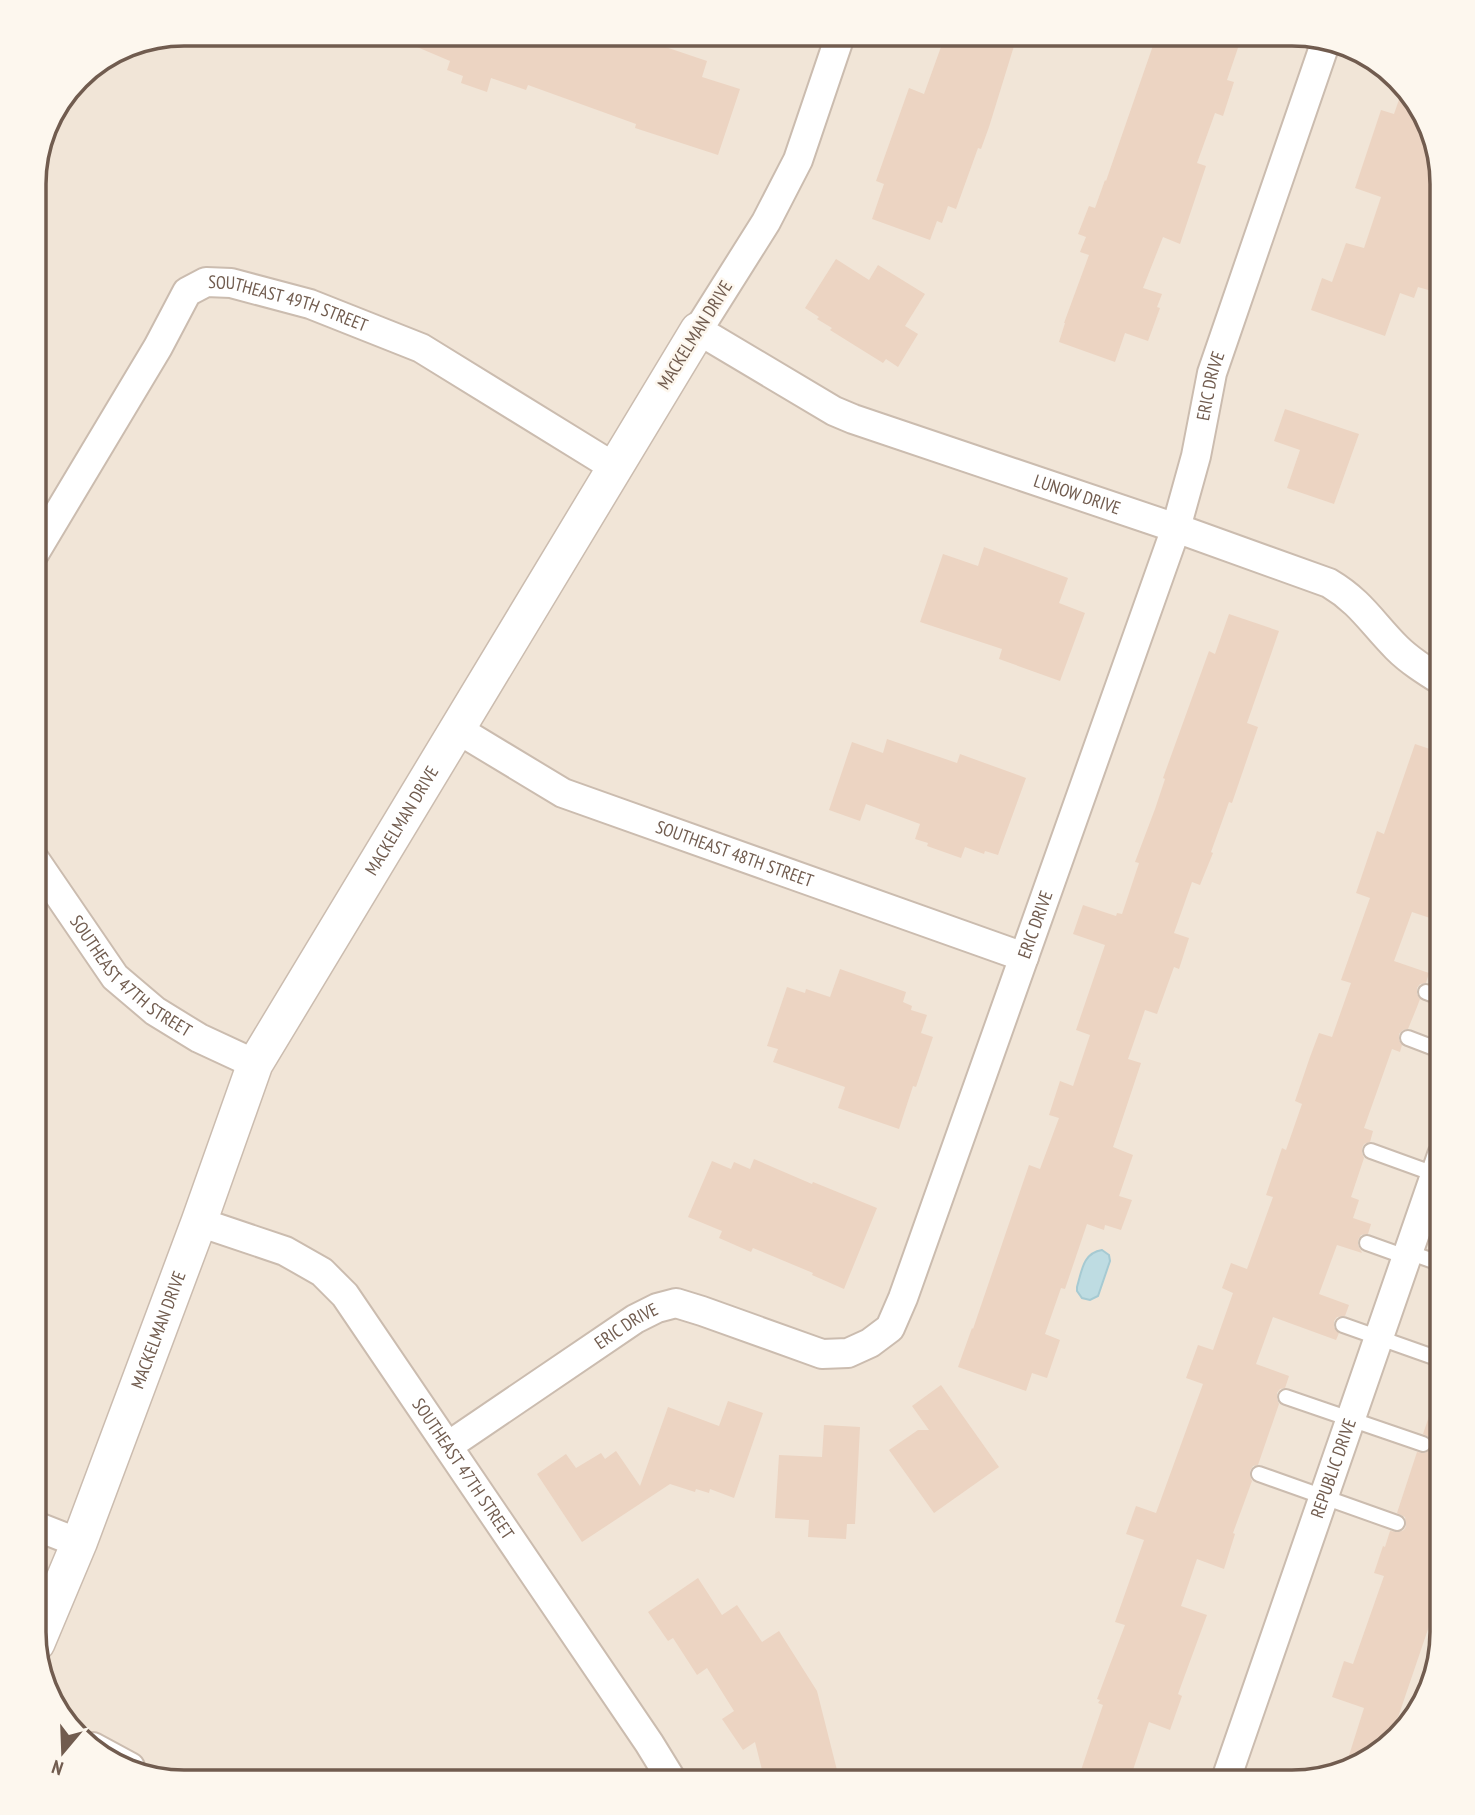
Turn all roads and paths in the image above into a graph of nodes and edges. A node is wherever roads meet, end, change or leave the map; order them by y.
1 (837, 46) edge
2 (1323, 49) edge
3 (698, 330) junction
4 (614, 467) junction
5 (1176, 528) junction
6 (46, 535) edge
7 (1430, 674) edge
8 (457, 729) junction
9 (46, 876) edge
10 (1024, 957) junction
11 (1426, 992) dead end
12 (1430, 994) edge
13 (1408, 1038) dead end
14 (1430, 1046) edge
15 (255, 1064) junction
16 (1371, 1152) dead end
17 (1430, 1167) edge
18 (1430, 1195) edge
19 (199, 1222) junction
20 (1367, 1243) dead end
21 (1407, 1254) junction
22 (1430, 1261) edge
23 (1343, 1325) dead end
24 (1378, 1337) junction
25 (1430, 1356) edge
26 (1286, 1397) dead end
27 (1350, 1419) junction
28 (1423, 1444) dead end
29 (448, 1446) junction
30 (1259, 1474) dead end
31 (1323, 1497) junction
32 (1397, 1523) dead end
33 (46, 1530) edge
34 (79, 1543) junction
35 (46, 1622) edge
36 (666, 1770) edge
37 (1228, 1770) edge

1 - 3 street, MACKELMAN DRIVE
2 - 5 street, ERIC DRIVE
3 - 4 street, MACKELMAN DRIVE
3 - 5 street, LUNOW DRIVE
4 - 6 street, SOUTHEAST 49TH STREET
4 - 8 street, MACKELMAN DRIVE
5 - 7 street, LUNOW DRIVE
5 - 10 street, ERIC DRIVE
8 - 10 street, SOUTHEAST 48TH STREET
8 - 15 street, MACKELMAN DRIVE
9 - 15 street, SOUTHEAST 47TH STREET
10 - 29 street, ERIC DRIVE
11 - 12 lane
13 - 14 lane
15 - 19 street, MACKELMAN DRIVE
16 - 17 lane
18 - 21 street, REPUBLIC DRIVE
19 - 29 street, SOUTHEAST 47TH STREET
19 - 34 street, MACKELMAN DRIVE
20 - 21 lane
21 - 22 lane
21 - 24 street, REPUBLIC DRIVE
23 - 24 lane
24 - 25 lane
24 - 27 street, REPUBLIC DRIVE
26 - 27 lane
27 - 28 lane
27 - 31 street, REPUBLIC DRIVE
29 - 36 street, SOUTHEAST 47TH STREET
30 - 31 lane
31 - 32 lane
31 - 37 street, REPUBLIC DRIVE
33 - 34 street
34 - 35 street, MACKELMAN DRIVE

